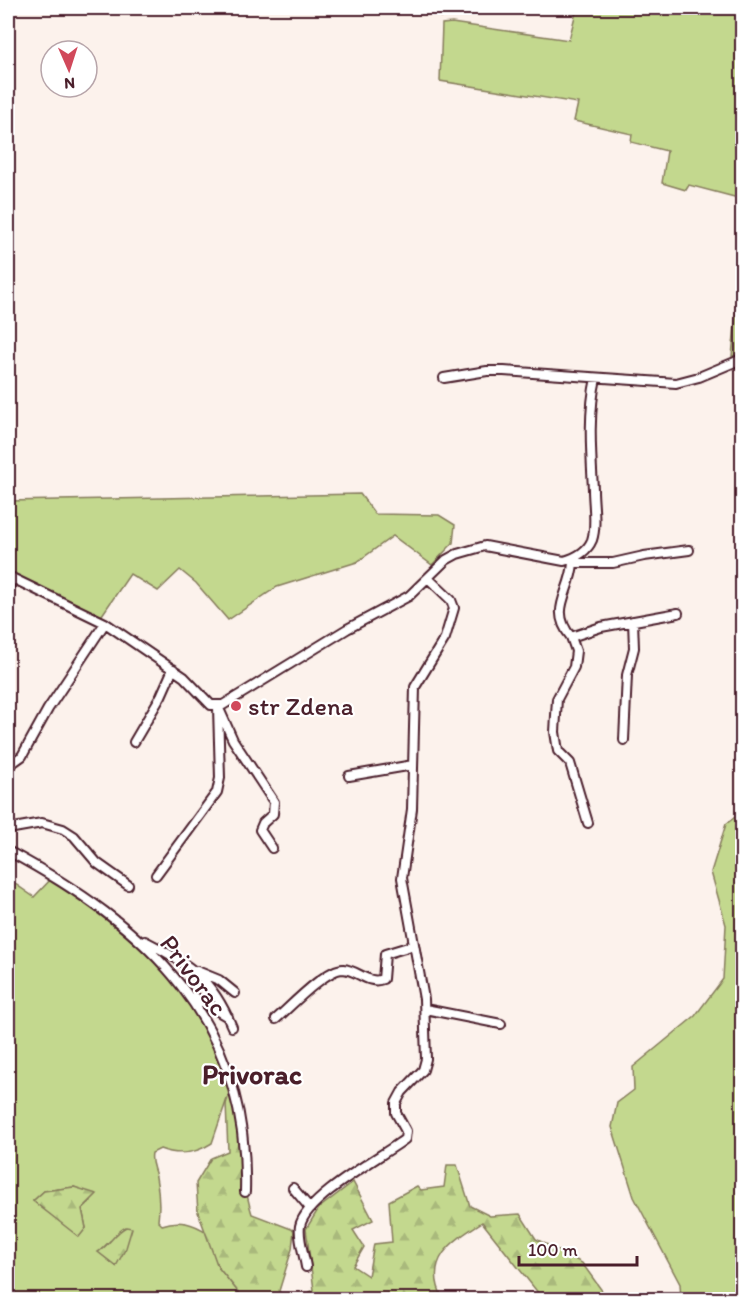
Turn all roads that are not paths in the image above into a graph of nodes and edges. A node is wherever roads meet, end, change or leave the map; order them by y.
1 (742, 359) edge
2 (444, 378) dead end
3 (596, 378) junction
4 (689, 550) dead end
5 (573, 561) junction
6 (10, 577) edge
7 (429, 579) junction
8 (8, 588) edge
9 (678, 613) dead end
10 (633, 621) junction
11 (105, 623) junction
12 (571, 637) junction
13 (173, 669) junction
14 (218, 706) junction
15 (624, 740) dead end
16 (134, 742) dead end
17 (413, 765) junction
18 (8, 766) edge
19 (349, 776) dead end
20 (588, 823) dead end
21 (8, 829) edge
22 (272, 848) dead end
23 (8, 851) edge
24 (156, 874) dead end
25 (128, 885) dead end
26 (141, 939) junction
27 (413, 943) junction
28 (196, 970) junction
29 (188, 993) junction
30 (235, 993) dead end
31 (425, 1009) junction
32 (228, 1017) junction
33 (276, 1019) dead end
34 (501, 1024) dead end
35 (232, 1027) dead end
36 (293, 1188) dead end
37 (245, 1192) dead end
38 (309, 1207) junction
39 (306, 1267) dead end

1 - 3 street
2 - 3 street
3 - 5 street
4 - 5 street
5 - 7 street
5 - 12 street
6 - 8 street
6 - 11 street
7 - 14 street
7 - 17 street
9 - 10 street
10 - 12 street
10 - 15 street
11 - 13 street
11 - 18 street
12 - 20 street
13 - 14 street
13 - 16 street
14 - 22 street
14 - 24 street
17 - 19 street
17 - 27 street
21 - 25 street
23 - 26 street, Privorac
26 - 28 street
26 - 29 street, Privorac
27 - 31 street
27 - 33 street
28 - 30 street
28 - 32 street
29 - 32 street
29 - 37 street, Privorac
31 - 34 street
31 - 38 street
32 - 35 street
36 - 38 street
38 - 39 street

